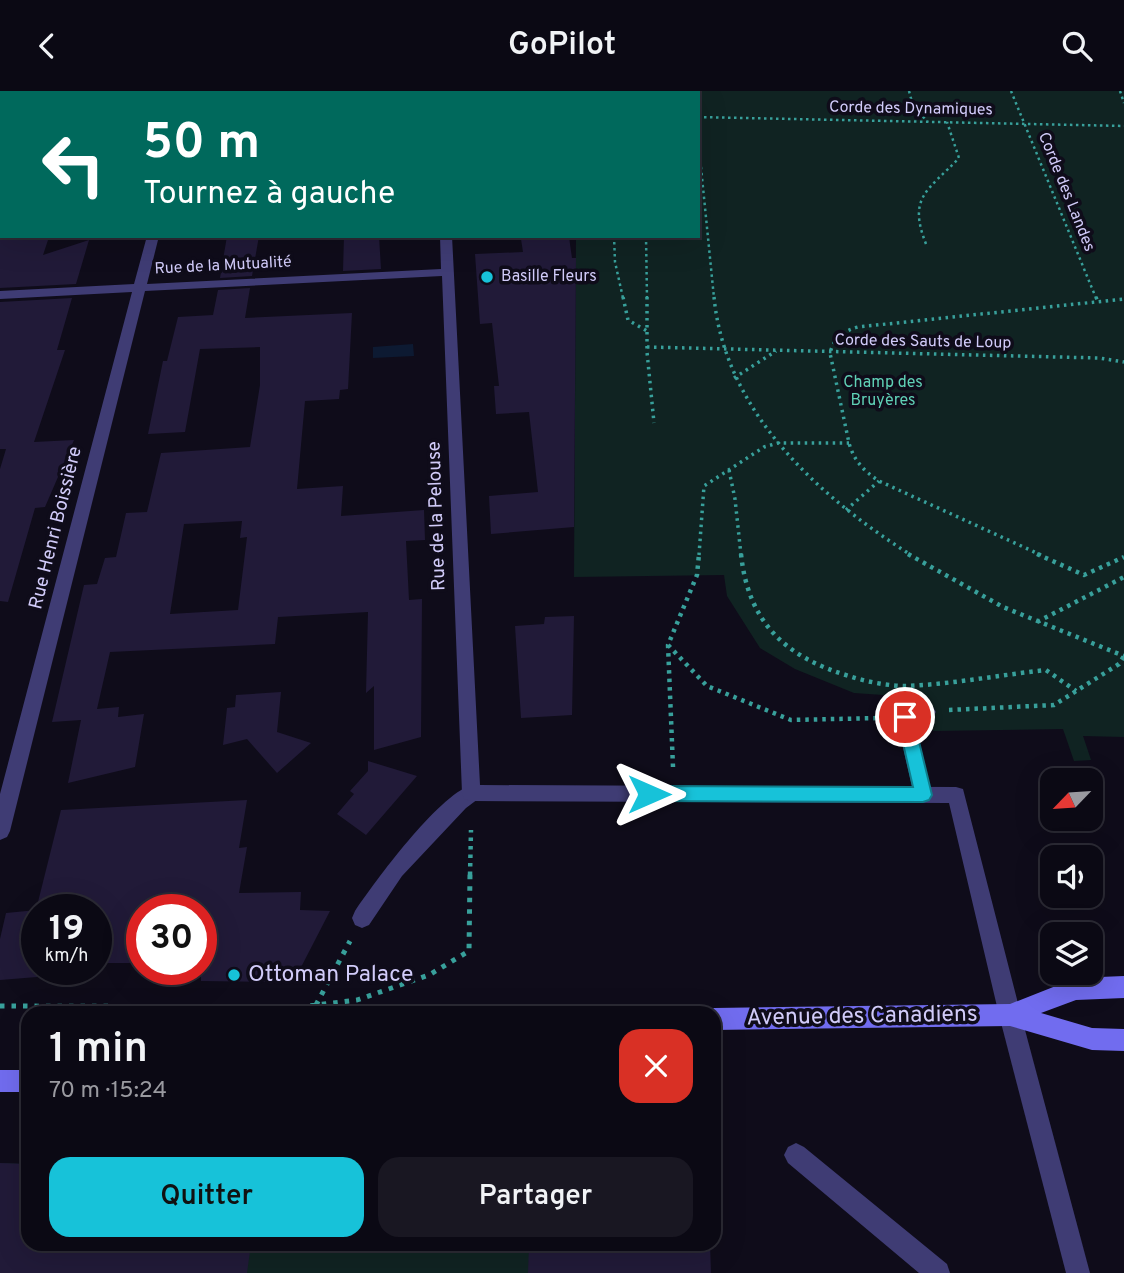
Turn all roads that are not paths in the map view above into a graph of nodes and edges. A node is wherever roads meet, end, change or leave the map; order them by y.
1 (152, 238) edge
2 (446, 238) edge
3 (448, 272) junction
4 (139, 288) junction
5 (0, 295) edge
6 (927, 712) road end
7 (471, 793) junction
8 (923, 795) junction
9 (0, 831) edge
10 (362, 918) road end
11 (1124, 987) edge
12 (1010, 1015) junction
13 (721, 1019) edge
14 (1124, 1040) edge
15 (0, 1080) edge
16 (21, 1081) edge
17 (796, 1155) dead end
18 (939, 1273) edge
19 (1078, 1273) edge

1 - 4 street, Rue Henri Boissière
2 - 3 street, Rue de la Pelouse
3 - 4 street, Rue de la Mutualité
3 - 7 street, Rue de la Pelouse
4 - 5 street, Rue de la Mutualité
4 - 9 street, Rue Henri Boissière
6 - 8 street
7 - 8 street
7 - 10 street
8 - 12 street
11 - 12 main road, Avenue des Canadiens
12 - 13 main road, Avenue des Canadiens
12 - 14 main road, Avenue des Canadiens
12 - 19 street
15 - 16 main road
17 - 18 street

